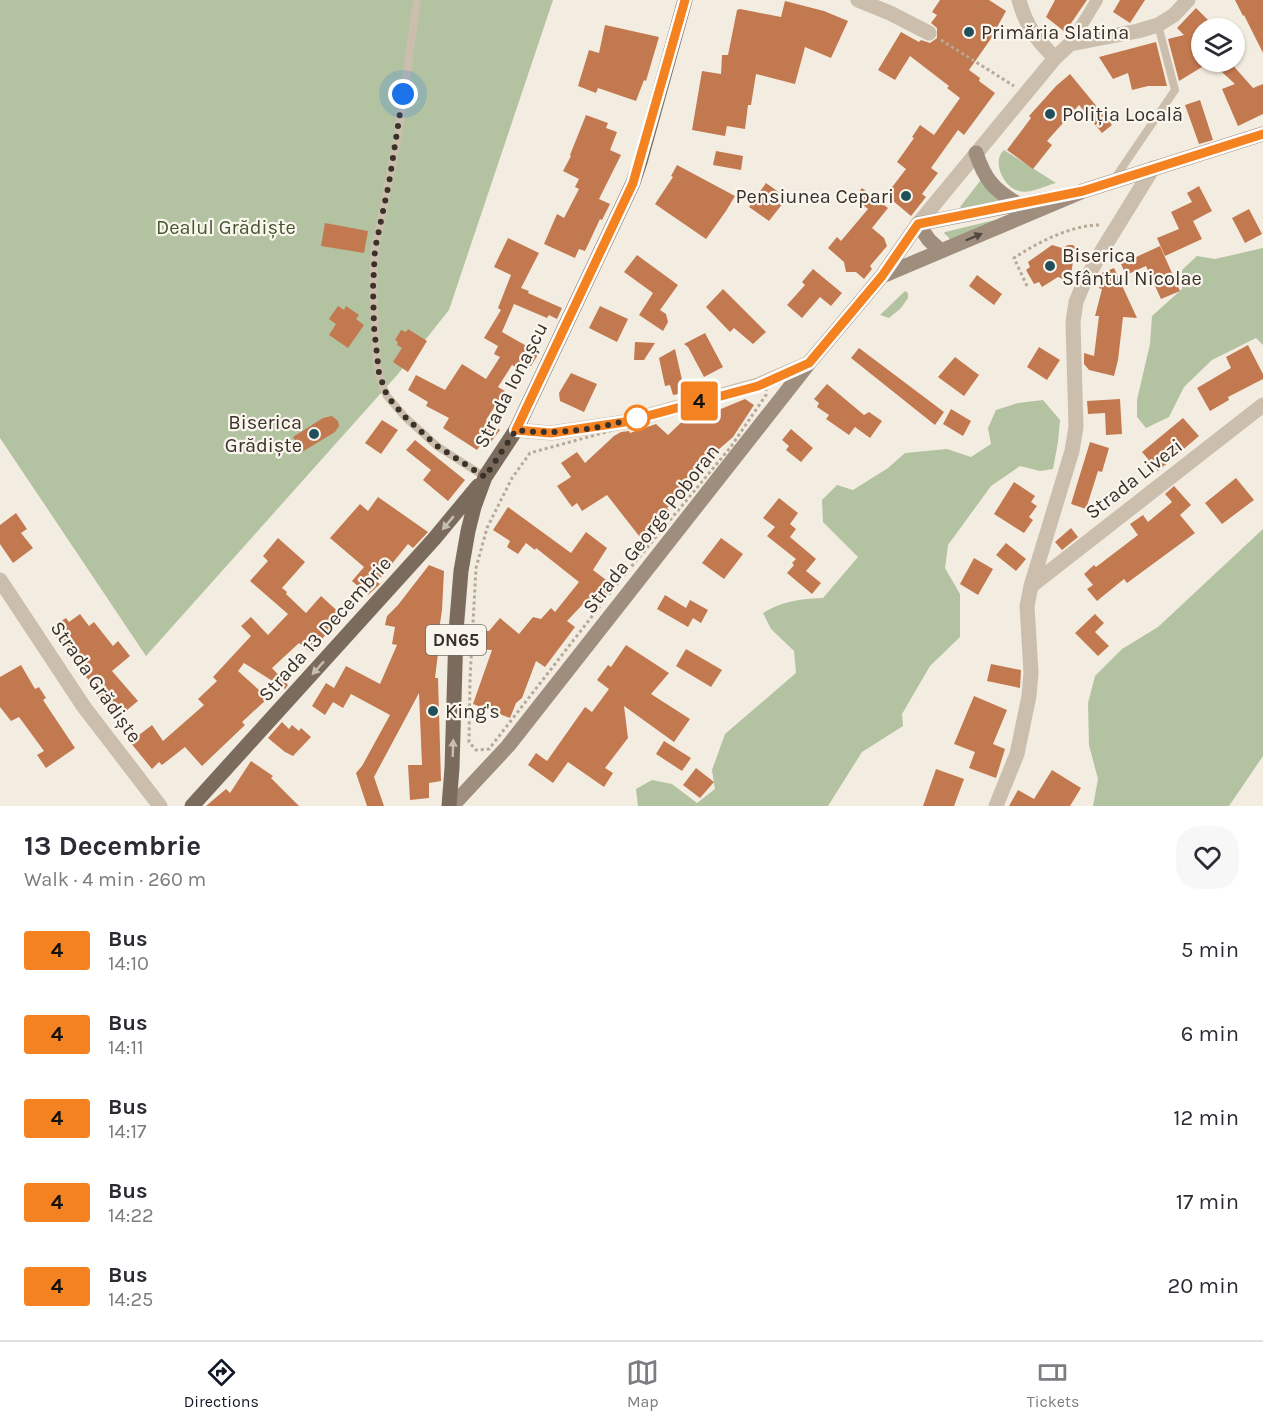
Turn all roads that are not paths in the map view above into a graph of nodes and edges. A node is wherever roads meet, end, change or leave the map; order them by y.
1 (417, 0) edge
2 (685, 0) edge
3 (858, 0) edge
4 (1019, 0) edge
5 (1096, 0) edge
6 (1188, 0) edge
7 (1158, 25) junction
8 (929, 33) road end
9 (1070, 44) junction
10 (1055, 58) junction
11 (1263, 134) edge
12 (976, 153) junction
13 (1153, 168) junction
14 (1114, 181) junction
15 (1083, 191) junction
16 (1018, 204) junction
17 (918, 224) junction
18 (941, 251) junction
19 (882, 276) junction
20 (809, 363) junction
21 (1263, 405) edge
22 (516, 430) junction
23 (485, 477) junction
24 (0, 580) edge
25 (1031, 586) junction
26 (160, 806) edge
27 (192, 806) edge
28 (450, 806) edge
29 (996, 806) edge

1 - 23 lane
2 - 22 main road, Strada Ionașcu / DN65
3 - 8 street
4 - 10 street
5 - 9 street
6 - 7 street
7 - 9 street
7 - 14 lane
9 - 10 street
10 - 12 street
11 - 13 main road
12 - 16 main road
12 - 17 street
13 - 14 main road
13 - 25 street
14 - 15 main road
15 - 16 main road
18 -> 15 main road
16 - 17 main road
17 - 18 main road
17 - 19 main road, Strada George Poboran
18 - 19 main road
19 - 20 main road, Strada George Poboran
20 - 22 street
20 - 28 main road, Strada George Poboran
21 - 25 street, Strada Livezi
22 - 23 main road, Strada Ionașcu / DN65
23 -> 27 main road, Strada 13 Decembrie
28 -> 23 main road, Strada Ionașcu / DN65
24 - 26 street, Strada Grădiște
25 - 29 street

